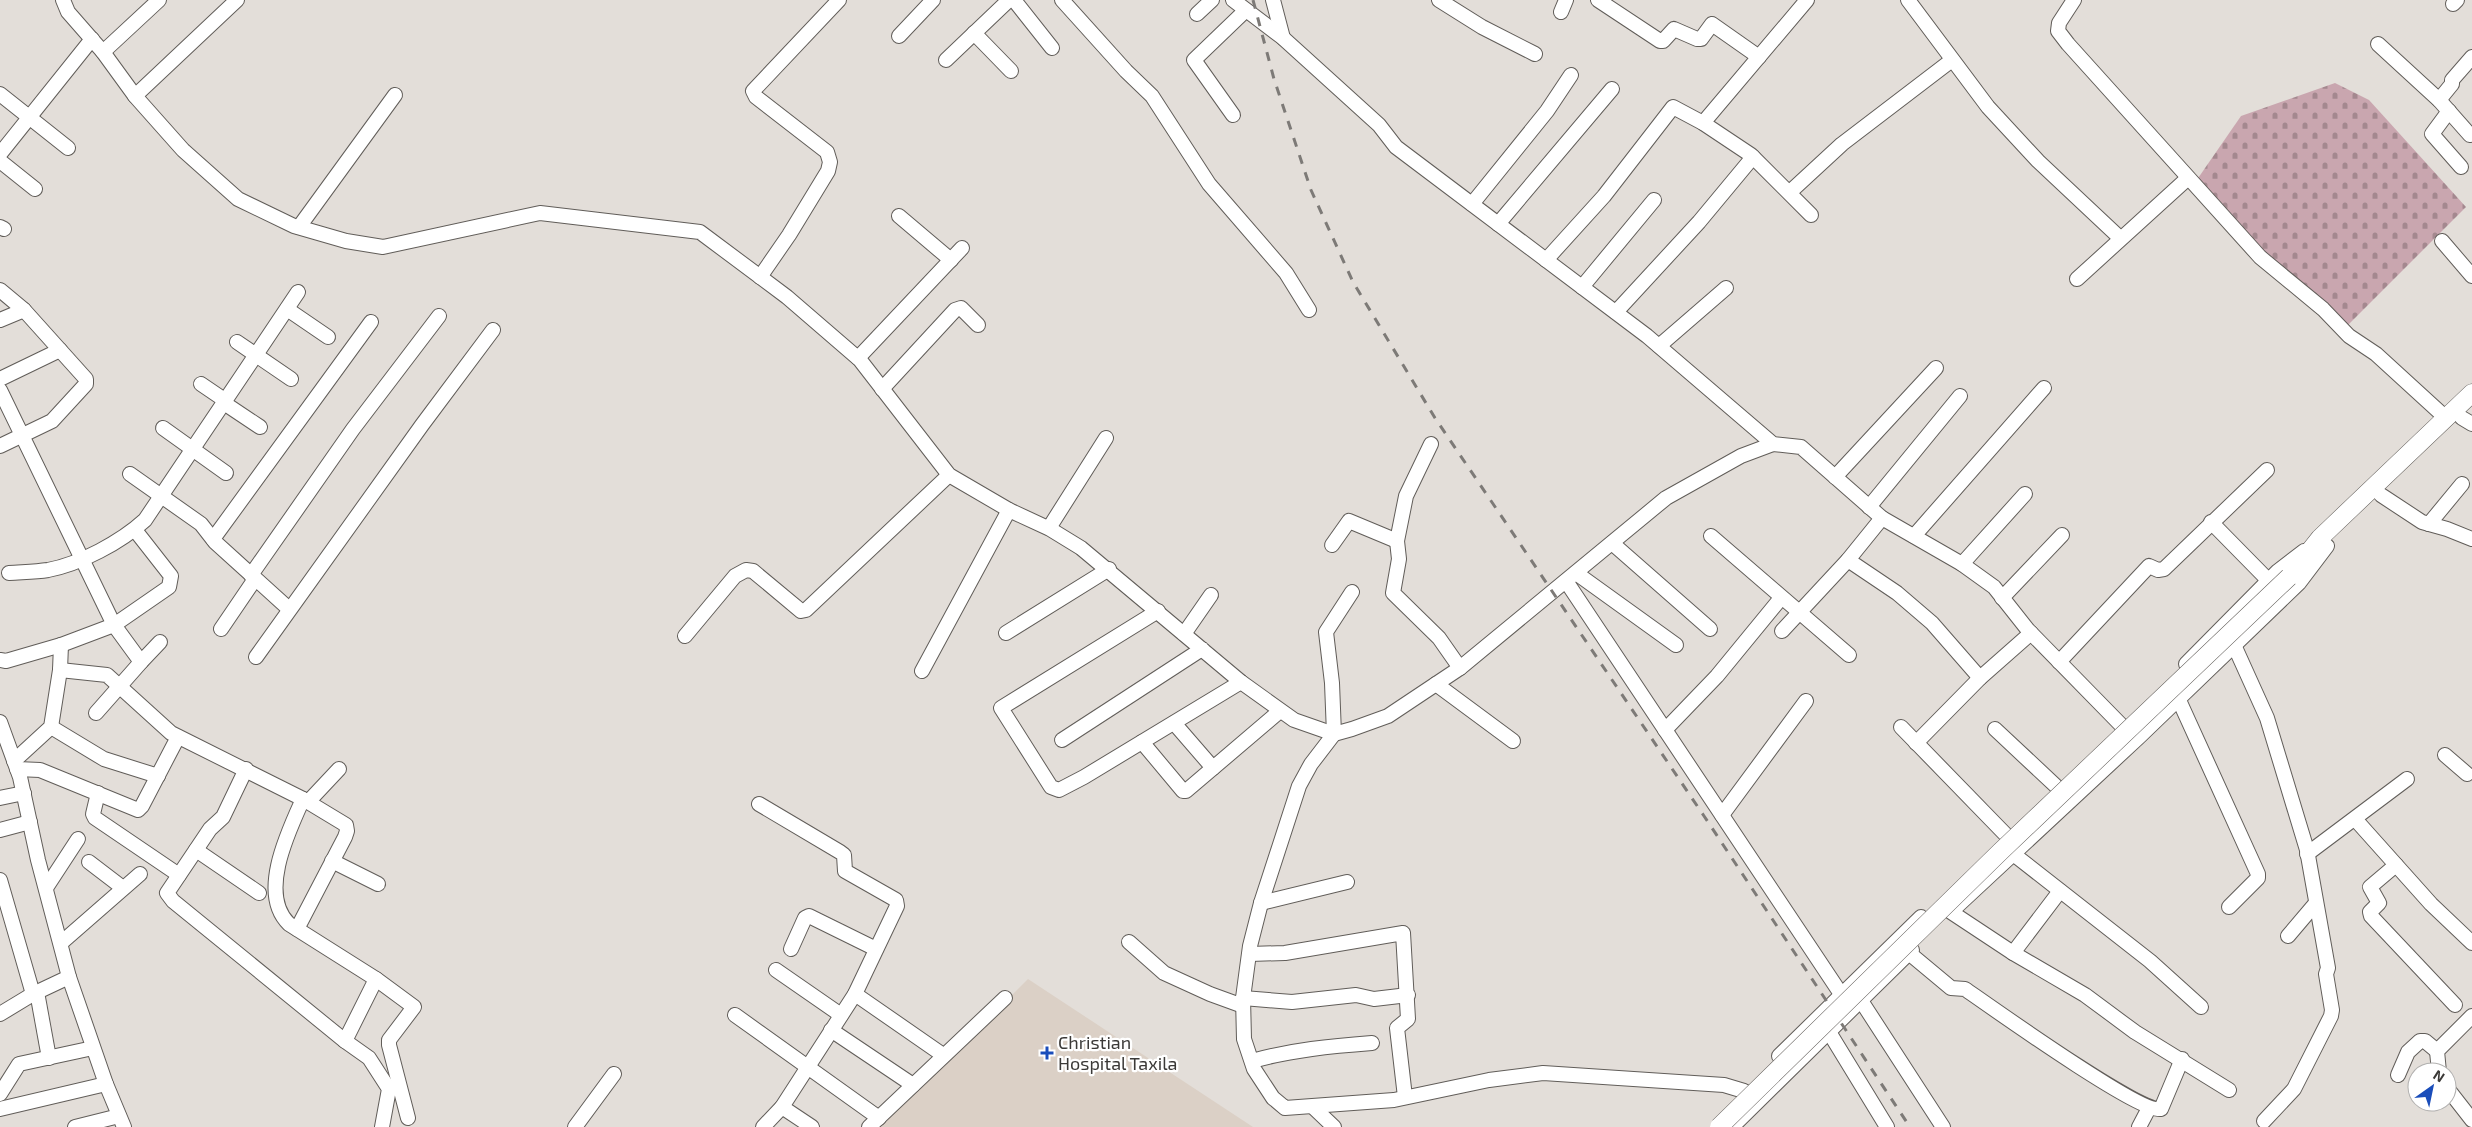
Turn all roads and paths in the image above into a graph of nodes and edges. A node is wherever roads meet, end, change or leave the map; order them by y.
1 (63, 0) edge
2 (159, 0) edge
3 (237, 0) edge
4 (839, 0) edge
5 (933, 0) edge
6 (1009, 0) edge
7 (1014, 0) edge
8 (1062, 0) edge
9 (1212, 0) edge
10 (1233, 0) edge
11 (1273, 0) edge
12 (1440, 0) edge
13 (1598, 0) edge
14 (1807, 0) edge
15 (1908, 0) edge
16 (2074, 0) edge
17 (1245, 11) junction
18 (1197, 14) dead end
19 (974, 33) junction
20 (899, 36) dead end
21 (1283, 38) junction
22 (92, 39) junction
23 (2378, 44) dead end
24 (1052, 48) dead end
25 (103, 52) junction
26 (1535, 54) dead end
27 (1759, 57) junction
28 (2472, 57) edge
29 (946, 60) dead end
30 (1952, 60) junction
31 (1011, 71) dead end
32 (1572, 75) dead end
33 (1612, 89) dead end
34 (0, 94) edge
35 (395, 95) dead end
36 (135, 96) junction
37 (2439, 100) junction
38 (2449, 111) junction
39 (1233, 115) dead end
40 (29, 117) junction
41 (1703, 123) junction
42 (2470, 134) dead end
43 (68, 148) dead end
44 (0, 154) edge
45 (1754, 157) junction
46 (0, 161) edge
47 (2461, 167) dead end
48 (2188, 178) junction
49 (35, 189) dead end
50 (1790, 192) junction
51 (1654, 200) dead end
52 (1472, 204) junction
53 (1811, 215) dead end
54 (899, 216) dead end
55 (1498, 224) junction
56 (299, 227) junction
57 (2120, 238) junction
58 (2442, 241) dead end
59 (962, 248) dead end
60 (951, 260) junction
61 (1546, 260) junction
62 (2472, 276) edge
63 (760, 277) junction
64 (2077, 279) dead end
65 (1582, 286) junction
66 (1726, 288) dead end
67 (0, 290) edge
68 (298, 292) dead end
69 (287, 309) junction
70 (24, 310) junction
71 (1308, 310) dead end
72 (1616, 312) junction
73 (440, 316) dead end
74 (0, 320) edge
75 (371, 322) dead end
76 (978, 325) dead end
77 (493, 330) dead end
78 (328, 337) dead end
79 (237, 342) dead end
80 (1659, 346) junction
81 (60, 350) junction
82 (257, 356) junction
83 (858, 358) junction
84 (1936, 368) dead end
85 (0, 379) edge
86 (291, 379) dead end
87 (201, 384) dead end
88 (2044, 388) dead end
89 (882, 389) junction
90 (0, 390) edge
91 (2472, 393) edge
92 (1960, 396) dead end
93 (225, 402) junction
94 (2463, 417) edge
95 (260, 427) dead end
96 (163, 428) dead end
97 (21, 435) junction
98 (1106, 438) dead end
99 (1431, 444) dead end
100 (1773, 444) junction
101 (0, 446) edge
102 (192, 450) junction
103 (2267, 470) dead end
104 (226, 473) dead end
105 (130, 474) dead end
106 (949, 475) junction
107 (1835, 477) junction
108 (2462, 484) dead end
109 (2025, 494) dead end
110 (2380, 495) junction
111 (161, 497) junction
112 (1869, 507) junction
113 (1009, 510) junction
114 (1882, 518) junction
115 (2212, 522) junction
116 (2429, 524) junction
117 (1049, 528) junction
118 (135, 530) junction
119 (2062, 535) dead end
120 (1711, 536) dead end
121 (1914, 536) junction
122 (213, 539) junction
123 (2472, 539) edge
124 (1397, 541) junction
125 (2324, 542) junction
126 (1612, 543) junction
127 (1332, 545) dead end
128 (82, 560) junction
129 (1848, 560) junction
130 (1962, 564) junction
131 (1109, 569) junction
132 (9, 573) dead end
133 (253, 577) junction
134 (1571, 577) junction
135 (2269, 581) junction
136 (1352, 592) dead end
137 (1211, 595) dead end
138 (1781, 598) junction
139 (2002, 598) junction
140 (289, 609) junction
141 (1158, 611) junction
142 (1799, 611) junction
143 (114, 625) junction
144 (221, 629) dead end
145 (1710, 629) dead end
146 (1782, 630) dead end
147 (1006, 633) dead end
148 (2031, 633) junction
149 (1184, 634) junction
150 (684, 636) dead end
151 (160, 642) dead end
152 (1676, 644) dead end
153 (61, 645) junction
154 (2234, 645) junction
155 (1202, 649) junction
156 (1849, 655) dead end
157 (256, 656) dead end
158 (0, 660) edge
159 (141, 662) junction
160 (2059, 662) junction
161 (1460, 668) junction
162 (60, 670) junction
163 (922, 671) dead end
164 (1980, 678) junction
165 (1242, 682) junction
166 (1436, 684) junction
167 (119, 685) junction
168 (2178, 698) junction
169 (1806, 701) dead end
170 (1280, 711) junction
171 (96, 713) dead end
172 (0, 722) edge
173 (1174, 723) junction
174 (1901, 726) dead end
175 (51, 727) junction
176 (2123, 727) junction
177 (1995, 729) dead end
178 (1665, 730) junction
179 (1334, 734) junction
180 (178, 737) junction
181 (1062, 740) dead end
182 (1513, 741) dead end
183 (1142, 742) junction
184 (1916, 743) junction
185 (2445, 755) dead end
186 (15, 765) junction
187 (1213, 768) junction
188 (246, 769) junction
189 (339, 769) dead end
190 (2470, 774) edge
191 (158, 776) junction
192 (2407, 779) dead end
193 (2058, 788) junction
194 (24, 792) junction
195 (98, 793) junction
196 (0, 798) edge
197 (306, 800) junction
198 (759, 804) dead end
199 (1722, 815) junction
200 (2355, 819) junction
201 (30, 822) junction
202 (0, 830) edge
203 (2007, 836) junction
204 (78, 839) dead end
205 (196, 850) junction
206 (2012, 854) junction
207 (2307, 854) junction
208 (332, 861) junction
209 (88, 862) dead end
210 (2396, 865) junction
211 (140, 874) dead end
212 (179, 875) junction
213 (0, 880) edge
214 (1347, 882) dead end
215 (378, 884) dead end
216 (46, 888) junction
217 (123, 888) junction
218 (2060, 892) junction
219 (258, 893) dead end
220 (3, 900) edge
221 (1261, 903) junction
222 (2316, 903) junction
223 (2229, 907) dead end
224 (1951, 912) junction
225 (297, 930) junction
226 (2288, 936) dead end
227 (1129, 942) dead end
228 (61, 943) junction
229 (2472, 943) edge
230 (792, 948) dead end
231 (876, 949) junction
232 (1909, 953) junction
233 (2013, 953) junction
234 (1250, 954) junction
235 (776, 970) dead end
236 (70, 977) junction
237 (376, 979) junction
238 (1846, 989) junction
239 (35, 993) junction
240 (855, 994) junction
241 (1408, 995) junction
242 (1005, 998) dead end
243 (1243, 1002) junction
244 (1861, 1002) junction
245 (2455, 1005) dead end
246 (2201, 1007) dead end
247 (0, 1014) edge
248 (735, 1015) dead end
249 (841, 1015) junction
250 (2472, 1016) edge
251 (831, 1030) junction
252 (1829, 1032) junction
253 (345, 1041) junction
254 (1372, 1043) dead end
255 (93, 1048) junction
256 (2437, 1052) junction
257 (943, 1056) junction
258 (49, 1058) junction
259 (2182, 1060) junction
260 (1252, 1061) junction
261 (2438, 1062) edge
262 (808, 1067) junction
263 (614, 1074) dead end
264 (2398, 1075) dead end
265 (106, 1084) junction
266 (913, 1085) junction
267 (2228, 1090) dead end
268 (1744, 1092) junction
269 (0, 1094) edge
270 (1405, 1097) junction
271 (2457, 1101) edge
272 (782, 1107) junction
273 (1313, 1107) junction
274 (2149, 1108) junction
275 (0, 1109) edge
276 (408, 1118) dead end
277 (2472, 1120) edge
278 (121, 1121) edge
279 (2264, 1121) dead end
280 (874, 1122) edge
281 (76, 1127) edge
282 (382, 1127) edge
283 (575, 1127) edge
284 (763, 1127) edge
285 (812, 1127) edge
286 (1334, 1127) edge
287 (1708, 1127) edge
288 (1719, 1127) edge
289 (1732, 1127) edge
290 (1887, 1127) edge
291 (1943, 1127) edge
292 (2139, 1127) edge

1 - 22 street
2 - 25 street
3 - 36 street
4 - 63 street
5 - 20 street
6 - 19 street
7 - 24 street
8 - 71 street
9 - 18 street
10 - 17 street
11 - 21 street
12 - 26 street
13 - 27 street
14 - 27 street
15 - 30 street
16 - 48 street
17 - 21 street
17 - 39 street
19 - 29 street
19 - 31 street
21 - 52 street
22 - 25 street
22 - 40 street
23 - 37 street
25 - 36 street
27 - 41 street
28 - 37 street
30 - 50 street
30 - 57 street
32 - 52 street
33 - 55 street
34 - 40 street
35 - 56 street
36 - 56 street
37 - 38 street
38 - 42 street
38 - 47 street
40 - 43 street
40 - 44 street
41 - 45 street
41 - 61 street
45 - 50 street
45 - 72 street
46 - 49 street
48 - 57 street
48 - 94 street
50 - 53 street
51 - 65 street
52 - 55 street
54 - 60 street
55 - 61 street
56 - 63 street
57 - 64 street
58 - 62 street
59 - 60 street
60 - 83 street
61 - 65 street
63 - 83 street
65 - 72 street
66 - 80 street
67 - 70 street
68 - 69 street
69 - 78 street
69 - 82 street
70 - 74 street
70 - 81 street
72 - 80 street
73 - 133 street
75 - 122 street
76 - 89 street
77 - 140 street
79 - 82 street
80 - 100 street
81 - 85 street
81 - 97 street
82 - 86 street
82 - 93 street
83 - 89 street
84 - 107 street
87 - 93 street
88 - 121 street
89 - 106 street
90 - 97 street
91 - 94 main road
92 - 112 street
93 - 95 street
93 - 102 street
94 - 110 main road
94 - 125 main road
96 - 102 street
97 - 101 street
97 - 128 street
98 - 117 street
99 - 124 street
100 - 107 street
100 - 126 street
102 - 104 street
102 - 111 street
103 - 115 street
105 - 111 street
106 - 113 street
106 - 150 street
107 - 112 street
108 - 116 street
109 - 130 street
110 - 116 street
110 - 125 main road
111 - 118 street
111 - 122 street
112 - 114 street
113 - 117 street
113 - 163 street
114 - 121 street
114 - 129 street
115 - 135 street
115 - 160 street
116 - 123 street
117 - 131 street
118 - 128 street
118 - 143 street
119 - 139 street
120 - 138 street
121 - 130 street
122 - 133 street
124 - 127 street
124 - 161 street
125 - 135 street
125 - 154 street
125 - 288 main road, bridge
126 - 134 street
126 - 145 street
128 - 132 street
128 - 143 street
129 - 142 street
129 - 164 street
130 - 139 street
131 - 141 street
131 - 147 street
133 - 140 street
133 - 144 street
134 - 152 street
134 - 161 street
134 - 178 street
135 - 176 street
136 - 179 street
137 - 149 street
138 - 142 street
138 - 178 street
139 - 148 street
140 - 157 street
141 - 149 street
141 - 183 street
142 - 146 street
142 - 156 street
143 - 153 street
143 - 159 street
148 - 160 street
148 - 164 street
149 - 155 street
151 - 159 street
153 - 158 street
153 - 162 street
154 - 168 street
154 - 207 street
155 - 165 street
155 - 181 street
159 - 167 street
160 - 176 street
161 - 166 street
162 - 167 street
162 - 175 street
164 - 184 street
165 - 170 street
165 - 173 street
166 - 179 street
166 - 182 street
167 - 171 street
167 - 180 street
168 - 206 street
168 - 223 street
169 - 199 street
170 - 179 street
170 - 187 street
172 - 186 street
173 - 183 street
173 - 187 street
174 - 184 street
175 - 186 street
175 - 191 street
176 - 193 street
177 - 193 street
178 - 199 street
179 - 221 street
180 - 188 street
180 - 191 street
183 - 187 street
184 - 203 street
185 - 190 street
186 - 194 street
186 - 195 street
188 - 197 street
188 - 205 street
189 - 197 street
191 - 195 street
192 - 200 street
193 - 203 street
194 - 196 street
194 - 201 street
195 - 212 street
197 - 208 street
197 - 225 street
198 - 231 street
199 - 238 street
200 - 207 street
200 - 210 street
201 - 202 street
201 - 216 street
203 - 238 street
204 - 216 street
205 - 212 street
205 - 219 street
206 - 218 street
206 - 224 street
207 - 222 street
208 - 215 street
208 - 225 street
209 - 217 street
210 - 229 street
210 - 245 street
211 - 217 street
212 - 253 street
213 - 220 street
214 - 221 street
216 - 228 street
217 - 228 street
218 - 233 street
218 - 246 street
220 - 239 street
221 - 234 street
222 - 226 street
222 - 279 street
224 - 232 street
224 - 233 street
225 - 237 street
227 - 243 street
228 - 236 street
230 - 231 street
231 - 240 street
232 - 244 street
232 - 274 street
233 - 259 street
234 - 241 street
234 - 243 street
235 - 249 street
236 - 239 street
236 - 255 street
237 - 253 street
237 - 276 street
238 - 244 street
238 - 268 street
239 - 247 street
239 - 258 street
240 - 249 street
240 - 257 street
241 - 243 street
241 - 270 street
242 - 257 street
243 - 260 street
244 - 252 street
244 - 291 street
248 - 262 street
249 - 251 street
250 - 256 street
251 - 262 street
251 - 266 street
252 - 289 street
252 - 290 street
253 - 282 street
254 - 260 street
255 - 258 street
255 - 265 street
256 - 261 street
256 - 264 street
257 - 266 street
258 - 269 street
259 - 267 street
259 - 274 street
260 - 273 street
262 - 272 street
262 - 280 street
263 - 283 street
265 - 275 street
265 - 278 street
266 - 280 street
268 - 270 street
268 - 287 street
270 - 273 street
271 - 277 street
272 - 284 street
272 - 285 street
273 - 286 street
274 - 292 street
278 - 281 street

